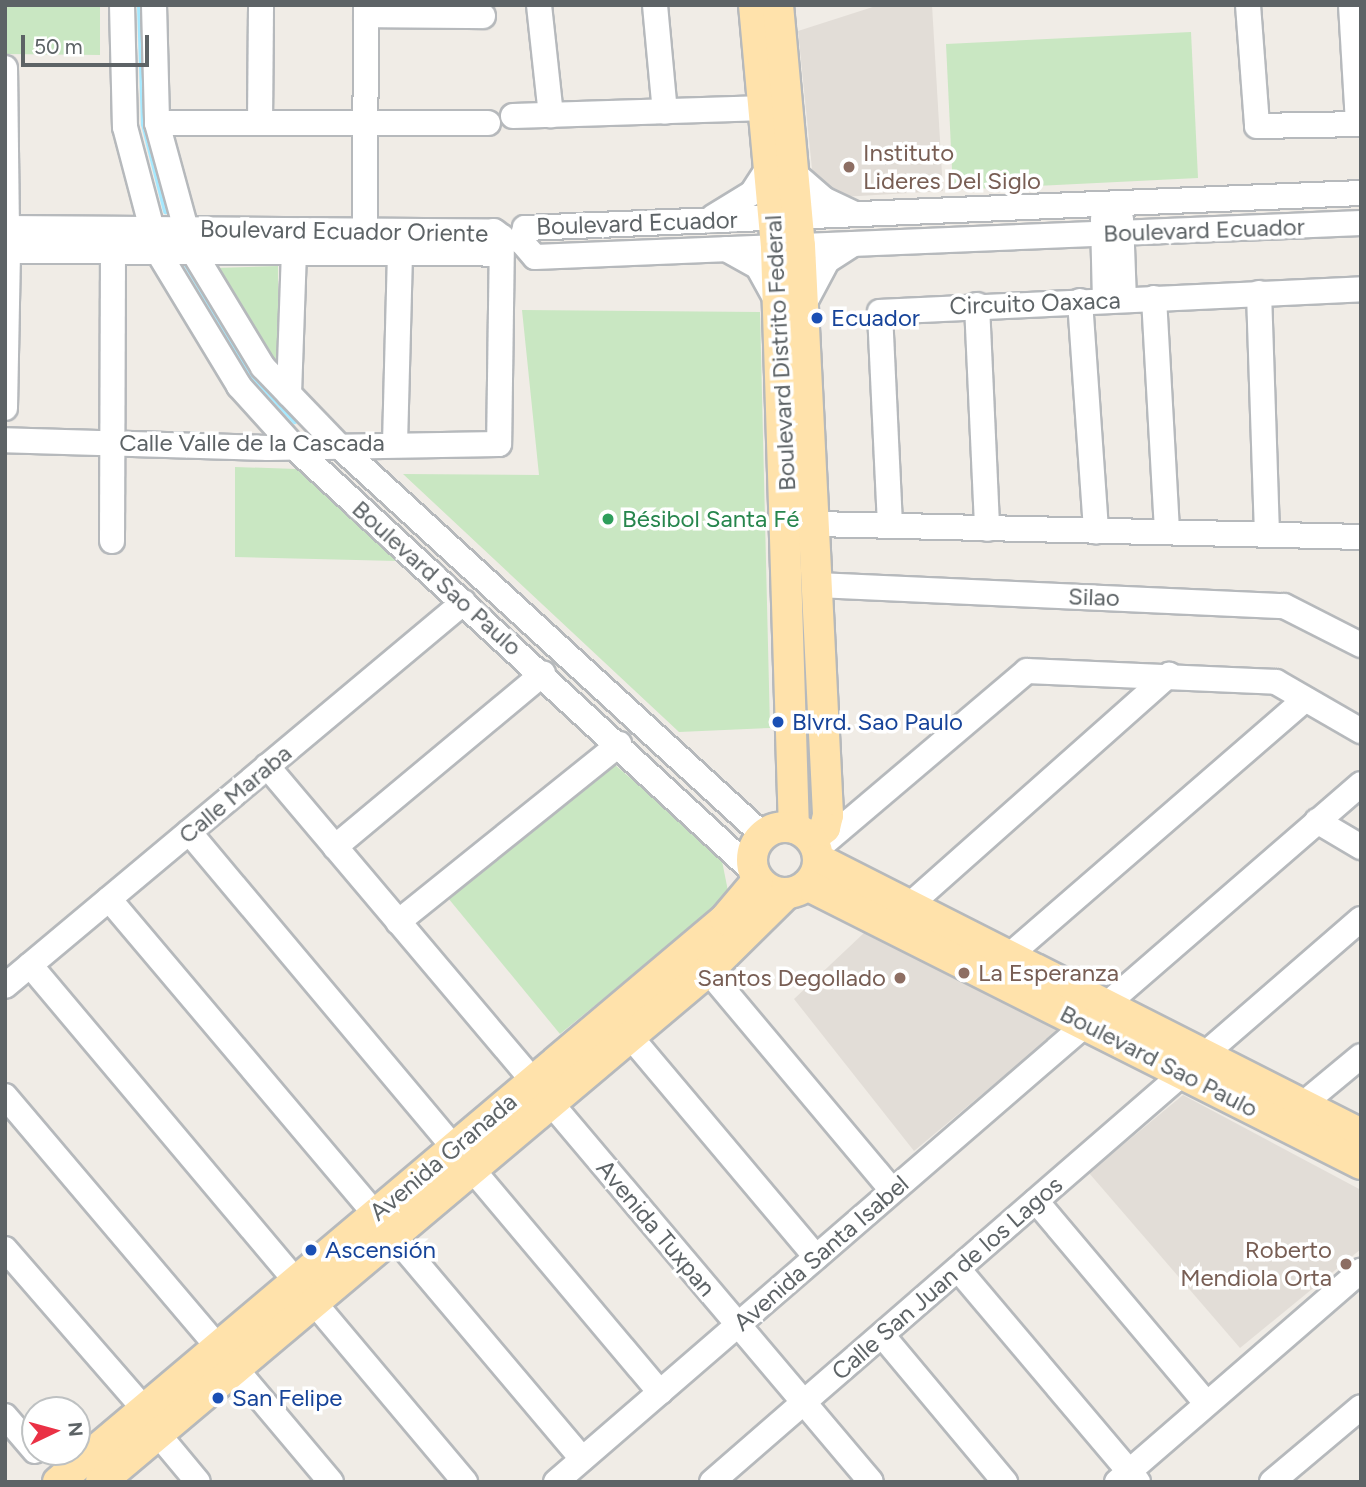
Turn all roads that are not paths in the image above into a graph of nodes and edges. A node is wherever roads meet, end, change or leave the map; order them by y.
1 (122, 5) edge
2 (154, 5) edge
3 (261, 5) edge
4 (539, 5) edge
5 (654, 5) edge
6 (754, 5) edge
7 (778, 5) edge
8 (1248, 5) edge
9 (1351, 5) edge
10 (366, 10) edge
11 (483, 16) dead end
12 (5, 68) edge
13 (766, 108) junction
14 (665, 113) junction
15 (551, 115) junction
16 (513, 116) dead end
17 (157, 123) junction
18 (260, 123) junction
19 (365, 123) junction
20 (488, 123) dead end
21 (1359, 124) edge
22 (782, 169) junction
23 (1361, 193) edge
24 (1111, 204) junction
25 (857, 214) junction
26 (702, 220) junction
27 (1361, 223) edge
28 (187, 229) junction
29 (787, 232) junction
30 (1112, 233) junction
31 (7, 240) edge
32 (155, 240) junction
33 (365, 242) junction
34 (853, 244) junction
35 (726, 249) junction
36 (113, 252) junction
37 (194, 253) junction
38 (294, 253) junction
39 (400, 254) junction
40 (501, 254) junction
41 (1361, 289) edge
42 (1259, 293) junction
43 (1154, 298) junction
44 (1115, 299) junction
45 (1080, 301) junction
46 (977, 305) junction
47 (790, 306) junction
48 (289, 394) junction
49 (5, 408) edge
50 (5, 440) edge
51 (110, 442) junction
52 (395, 444) junction
53 (340, 447) junction
54 (295, 448) junction
55 (815, 524) junction
56 (890, 524) junction
57 (987, 529) junction
58 (1096, 530) junction
59 (1167, 531) junction
60 (1267, 533) junction
61 (1361, 537) edge
62 (113, 541) dead end
63 (808, 570) junction
64 (464, 602) junction
65 (1361, 645) edge
66 (543, 674) junction
67 (1169, 675) junction
68 (1305, 699) junction
69 (1361, 731) edge
70 (619, 744) junction
71 (267, 766) junction
72 (1361, 784) edge
73 (1317, 821) junction
74 (189, 832) junction
75 (762, 835) junction
76 (335, 846) junction
77 (1361, 847) edge
78 (805, 859) junction
79 (756, 876) junction
80 (109, 899) junction
81 (912, 903) junction
82 (1361, 919) edge
83 (398, 922) junction
84 (1011, 954) junction
85 (30, 965) junction
86 (708, 971) junction
87 (5, 986) edge
88 (1107, 1004) junction
89 (1086, 1024) junction
90 (620, 1025) junction
91 (1205, 1054) junction
92 (1361, 1056) edge
93 (1182, 1074) junction
94 (542, 1092) junction
95 (5, 1096) edge
96 (1303, 1104) junction
97 (1361, 1134) edge
98 (463, 1158) junction
99 (1361, 1164) edge
100 (892, 1190) junction
101 (1036, 1201) junction
102 (384, 1225) junction
103 (5, 1249) edge
104 (816, 1257) junction
105 (958, 1269) junction
106 (1361, 1270) edge
107 (305, 1292) junction
108 (738, 1324) junction
109 (882, 1335) junction
110 (226, 1358) junction
111 (660, 1392) junction
112 (804, 1402) junction
113 (1206, 1404) junction
114 (143, 1408) junction
115 (1359, 1412) edge
116 (5, 1416) edge
117 (158, 1434) junction
118 (21, 1435) edge
119 (582, 1459) junction
120 (47, 1466) edge
121 (724, 1478) edge
122 (1128, 1478) edge
123 (59, 1481) edge
124 (101, 1482) edge
125 (198, 1482) edge
126 (331, 1482) edge
127 (465, 1482) edge
128 (556, 1482) edge
129 (871, 1482) edge
130 (1005, 1482) edge
131 (1272, 1482) edge

1 - 32 street, Boulevard Sao Paulo
2 - 17 street, Boulevard Sao Paulo
3 - 18 street
4 - 15 street
5 - 14 street
6 - 13 main road, Boulevard Distrito Federal
7 - 22 main road, Boulevard Distrito Federal
8 - 21 street
9 - 21 street
10 - 11 street
10 - 19 street
12 - 31 street
13 - 14 street
13 - 22 main road, Boulevard Distrito Federal
14 - 15 street
15 - 16 street
17 - 18 street
17 - 28 street, Boulevard Sao Paulo
18 - 19 street
19 - 20 street
19 - 33 street
22 - 25 street
22 - 26 street
22 - 29 main road, Boulevard Distrito Federal
23 - 24 street, Boulevard Ecuador
24 - 25 street, Boulevard Ecuador
24 - 30 street
25 - 29 street, Boulevard Ecuador
26 - 29 street, Boulevard Ecuador
26 - 35 street, Boulevard Ecuador
27 - 30 street, Boulevard Ecuador
28 - 32 street, Boulevard Ecuador Oriente
28 - 33 street, Boulevard Ecuador Oriente
28 - 37 street, Boulevard Sao Paulo
29 - 34 street, Boulevard Ecuador
29 - 35 street, Boulevard Ecuador
29 - 47 main road, Boulevard Distrito Federal
30 - 34 street, Boulevard Ecuador
30 - 44 street
31 - 32 street, Boulevard Ecuador Oriente
31 - 36 street, Boulevard Ecuador Oriente
31 - 49 street
32 - 36 street, Boulevard Ecuador Oriente
32 - 37 street, Boulevard Ecuador Oriente
32 - 54 street, Boulevard Sao Paulo
33 - 38 street, Boulevard Ecuador Oriente
33 - 39 street, Boulevard Ecuador Oriente
33 - 40 street, Boulevard Ecuador Oriente
34 - 47 street
35 - 47 street
36 - 51 street
37 - 38 street, Boulevard Ecuador Oriente
37 - 48 street, Boulevard Sao Paulo
38 - 48 street
39 - 40 street, Boulevard Ecuador Oriente
39 - 52 street
40 - 52 street, Calle Valle de la Cascada
41 - 42 street, Circuito Oaxaca
42 - 43 street, Circuito Oaxaca
42 - 60 street
43 - 44 street, Circuito Oaxaca
43 - 59 street
44 - 45 street, Circuito Oaxaca
45 - 46 street, Circuito Oaxaca
45 - 58 street
46 - 56 street, Circuito Oaxaca
46 - 57 street
47 - 55 main road, Boulevard Distrito Federal
47 - 63 main road, Boulevard Distrito Federal
48 - 53 street, Boulevard Sao Paulo
50 - 51 street, Calle Valle de la Cascada
51 - 54 street, Calle Valle de la Cascada
51 - 62 street
52 - 53 street, Calle Valle de la Cascada
53 - 54 street, Calle Valle de la Cascada
53 - 75 street, Boulevard Sao Paulo
54 - 64 street, Boulevard Sao Paulo
55 - 56 street
55 - 63 main road, Boulevard Distrito Federal
56 - 57 street
57 - 58 street
58 - 59 street
59 - 60 street
60 - 61 street
63 - 65 street, Silao
63 - 78 main road, Boulevard Distrito Federal
64 - 66 street, Boulevard Sao Paulo
64 - 71 street, Calle Maraba
66 - 70 street, Boulevard Sao Paulo
66 - 76 street
67 - 68 street
67 - 78 street
67 - 81 street
68 - 69 street
68 - 84 street
70 - 79 street, Boulevard Sao Paulo
70 - 83 street
71 - 74 street, Calle Maraba
71 - 76 street, Avenida Tuxpan
72 - 73 street
73 - 77 street
73 - 88 street
74 - 80 street, Calle Maraba
74 - 98 street
75 - 78 main road
75 - 79 main road
76 - 83 street, Avenida Tuxpan
78 - 79 main road
78 - 81 main road, Boulevard Sao Paulo
78 - 86 main road, Avenida Granada
78 - 89 main road, Boulevard Sao Paulo
79 - 90 main road, Avenida Granada
80 - 85 street, Calle Maraba
80 - 102 street
81 - 84 main road, Boulevard Sao Paulo
82 - 91 street
83 - 94 street, Avenida Tuxpan
84 - 88 main road, Boulevard Sao Paulo
85 - 87 street, Calle Maraba
85 - 107 street
86 - 90 main road, Avenida Granada
86 - 100 street
88 - 91 main road, Boulevard Sao Paulo
89 - 93 main road, Boulevard Sao Paulo
89 - 100 street, Avenida Santa Isabel
90 - 94 main road, Avenida Granada
90 - 104 street
91 - 96 main road, Boulevard Sao Paulo
92 - 96 street
93 - 99 main road, Boulevard Sao Paulo
93 - 101 street, Calle San Juan de los Lagos
94 - 98 main road, Avenida Granada
94 - 108 street, Avenida Tuxpan
95 - 110 street
96 - 97 main road, Boulevard Sao Paulo
98 - 102 main road, Avenida Granada
98 - 111 street
100 - 104 street, Avenida Santa Isabel
101 - 105 street, Calle San Juan de los Lagos
101 - 113 street
102 - 107 main road, Avenida Granada
102 - 119 street
103 - 114 street
104 - 108 street, Avenida Santa Isabel
105 - 109 street, Calle San Juan de los Lagos
105 - 122 street
106 - 113 street
107 - 110 main road, Avenida Granada
107 - 127 street
108 - 111 street, Avenida Santa Isabel
108 - 112 street, Avenida Tuxpan
109 - 112 street, Calle San Juan de los Lagos
109 - 130 street
110 - 114 main road, Avenida Granada
110 - 117 main road, Avenida Granada
110 - 126 street
111 - 119 street, Avenida Santa Isabel
112 - 121 street, Calle San Juan de los Lagos
112 - 129 street, Avenida Tuxpan
113 - 122 street
114 - 123 main road, Avenida Granada
115 - 131 street
116 - 118 street
117 - 124 main road, Avenida Granada
117 - 125 street
119 - 128 street, Avenida Santa Isabel
120 - 123 street

